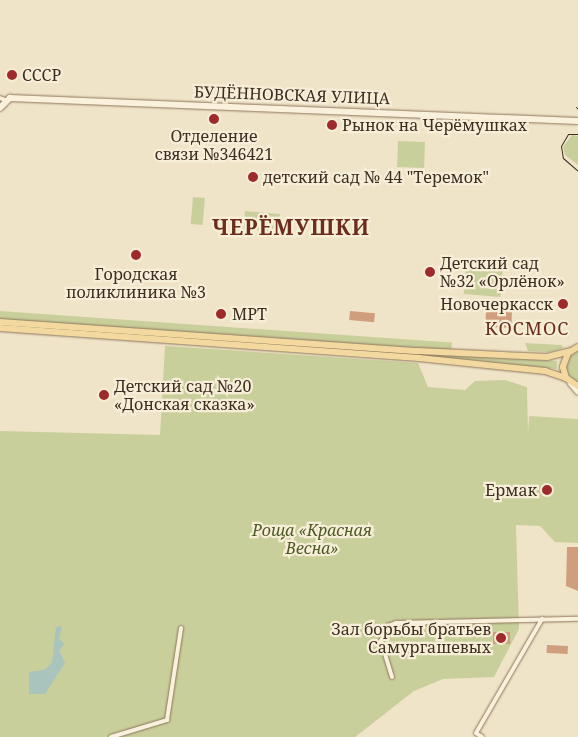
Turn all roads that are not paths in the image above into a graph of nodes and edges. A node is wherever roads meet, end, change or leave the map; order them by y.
1 (2, 99) edge
2 (0, 108) edge
3 (578, 121) edge
4 (0, 322) edge
5 (0, 328) edge
6 (578, 342) edge
7 (574, 349) edge
8 (428, 351) junction
9 (428, 360) junction
10 (567, 380) junction
11 (578, 386) edge
12 (578, 391) edge
13 (542, 619) junction
14 (578, 619) edge
15 (181, 628) dead end
16 (392, 677) dead end
17 (111, 737) edge
18 (482, 737) edge

1 - 2 main road, БУДЁННОВСКАЯ УЛИЦА
1 - 3 main road, БУДЁННОВСКАЯ УЛИЦА
4 - 8 main road
5 - 9 main road
6 - 7 main road
7 - 8 main road
7 - 10 main road
8 - 9 street
9 - 10 main road
10 - 11 main road
10 - 12 main road
13 - 14 street
13 - 16 street
13 - 18 street
15 - 17 street

